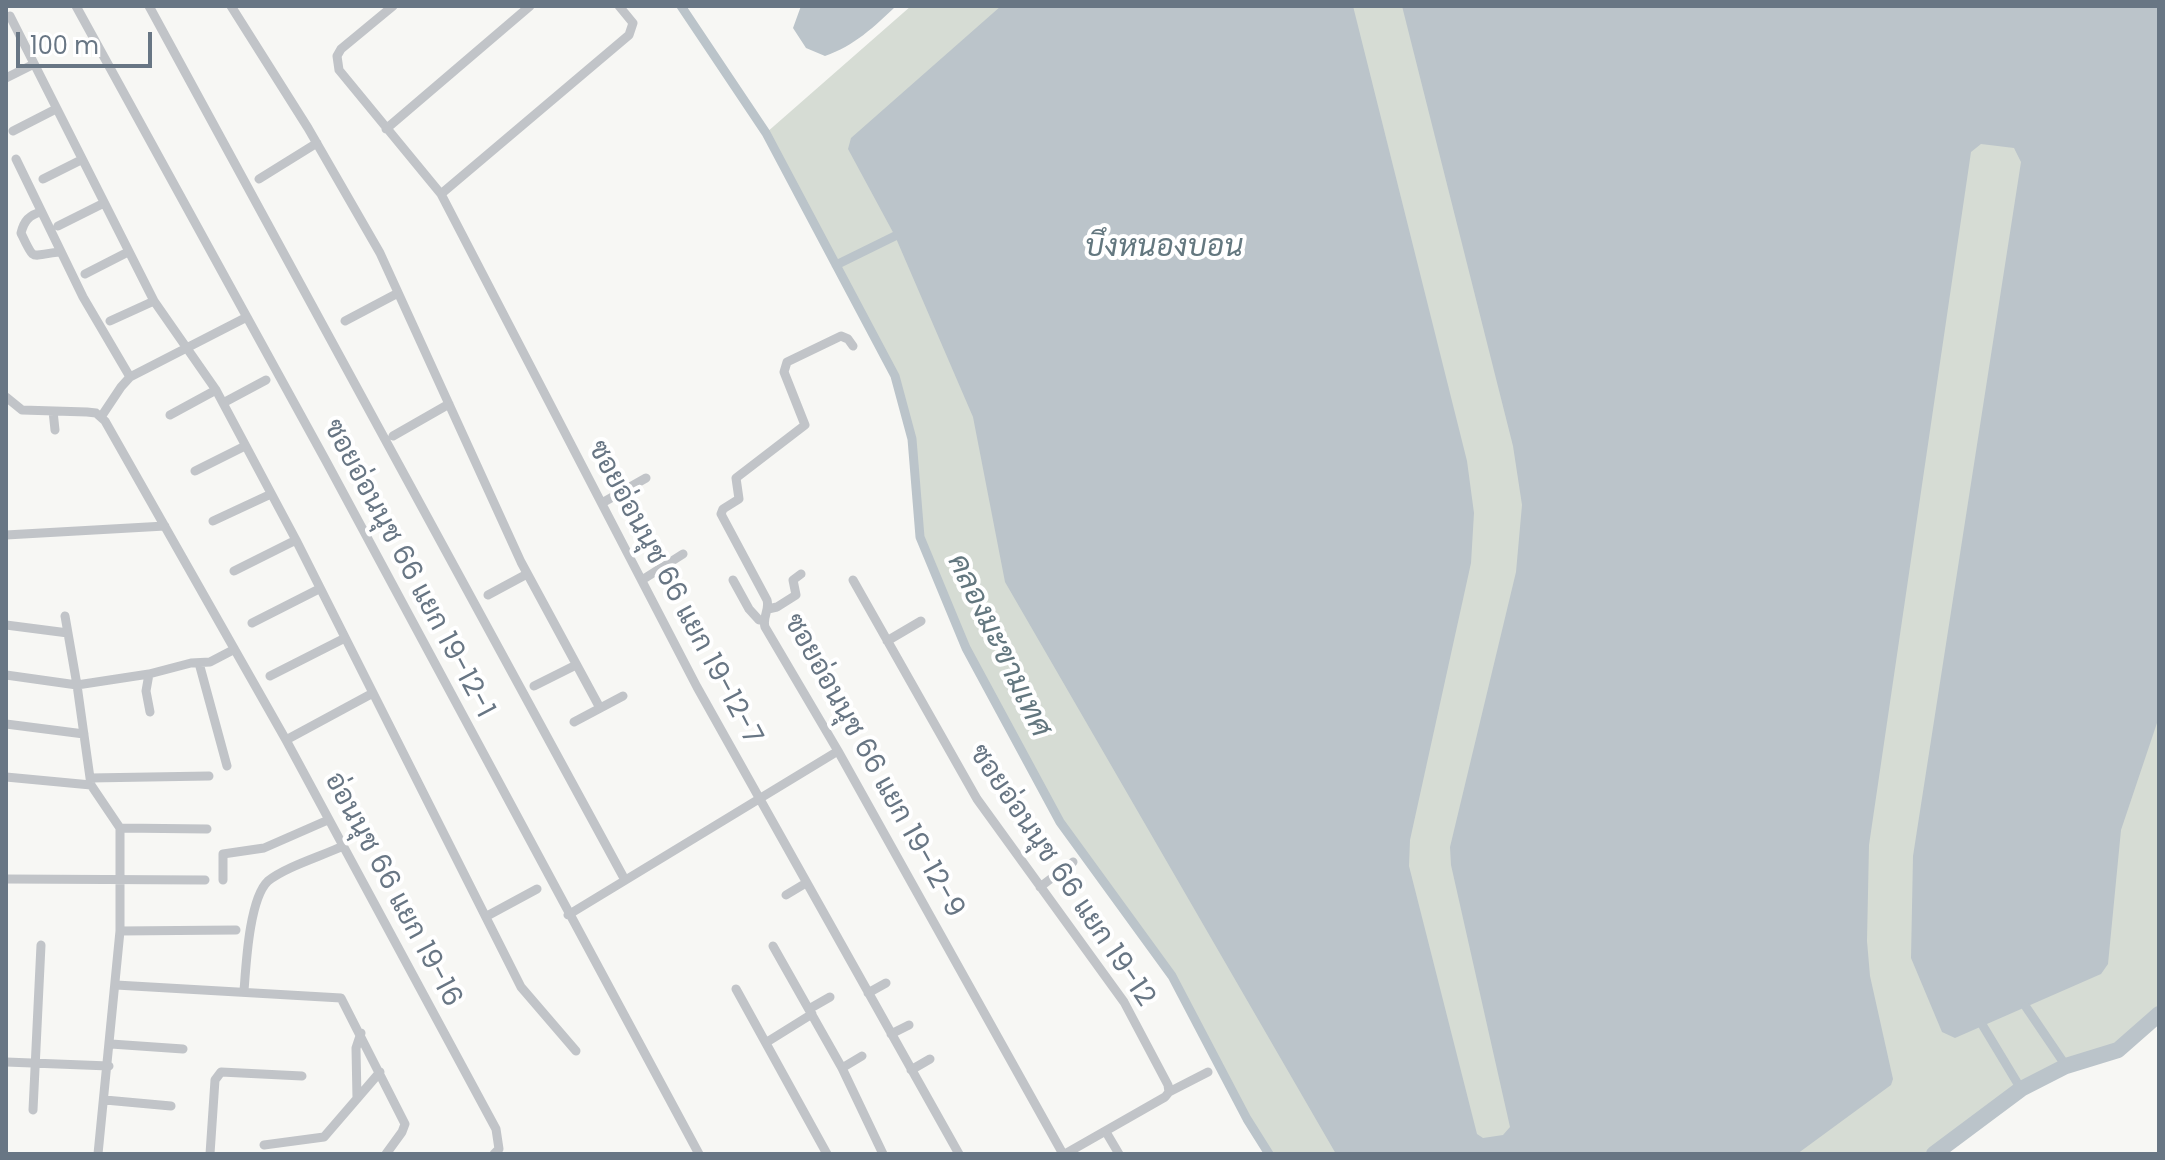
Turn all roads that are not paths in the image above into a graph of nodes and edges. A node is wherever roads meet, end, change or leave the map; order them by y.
1 (76, 6) edge
2 (149, 6) edge
3 (231, 6) edge
4 (393, 6) edge
5 (530, 6) edge
6 (619, 6) edge
7 (10, 16) dead end
8 (34, 64) junction
9 (6, 78) edge
10 (56, 109) junction
11 (386, 129) junction
12 (13, 131) dead end
13 (317, 143) junction
14 (16, 159) dead end
15 (81, 160) junction
16 (43, 179) dead end
17 (259, 179) dead end
18 (441, 194) junction
19 (102, 204) junction
20 (41, 212) junction
21 (58, 226) dead end
22 (59, 252) junction
23 (128, 252) junction
24 (85, 274) dead end
25 (398, 293) junction
26 (154, 301) junction
27 (245, 318) junction
28 (110, 321) dead end
29 (345, 321) dead end
30 (853, 346) dead end
31 (185, 347) junction
32 (130, 377) junction
33 (266, 380) dead end
34 (216, 390) junction
35 (6, 397) edge
36 (223, 403) junction
37 (449, 404) junction
38 (53, 411) junction
39 (170, 415) dead end
40 (101, 417) junction
41 (55, 430) dead end
42 (393, 436) dead end
43 (245, 446) junction
44 (195, 471) dead end
45 (646, 478) dead end
46 (271, 494) junction
47 (602, 503) junction
48 (213, 521) dead end
49 (165, 526) junction
50 (6, 535) edge
51 (296, 540) junction
52 (683, 554) dead end
53 (234, 571) dead end
54 (527, 574) junction
55 (801, 574) dead end
56 (642, 580) junction
57 (733, 580) dead end
58 (853, 580) dead end
59 (319, 589) junction
60 (488, 595) dead end
61 (768, 609) junction
62 (65, 616) dead end
63 (764, 620) junction
64 (921, 621) dead end
65 (252, 623) dead end
66 (6, 625) edge
67 (68, 633) junction
68 (345, 638) junction
69 (887, 641) junction
70 (233, 650) junction
71 (199, 663) junction
72 (576, 665) junction
73 (149, 674) junction
74 (6, 675) edge
75 (270, 676) dead end
76 (77, 685) junction
77 (534, 686) dead end
78 (373, 693) junction
79 (623, 696) dead end
80 (600, 708) junction
81 (150, 712) dead end
82 (574, 722) dead end
83 (6, 724) edge
84 (84, 734) junction
85 (286, 740) junction
86 (838, 751) junction
87 (227, 766) dead end
88 (209, 776) dead end
89 (6, 777) edge
90 (90, 782) junction
91 (758, 799) junction
92 (328, 820) junction
93 (120, 828) junction
94 (207, 829) dead end
95 (343, 846) junction
96 (1073, 862) dead end
97 (6, 879) edge
98 (121, 879) junction
99 (205, 880) dead end
100 (223, 880) dead end
101 (625, 880) junction
102 (806, 883) junction
103 (1040, 887) junction
104 (537, 889) dead end
105 (786, 895) dead end
106 (568, 915) junction
107 (487, 916) junction
108 (236, 930) dead end
109 (120, 931) junction
110 (41, 945) dead end
111 (773, 946) dead end
112 (886, 983) dead end
113 (116, 985) junction
114 (736, 989) dead end
115 (244, 991) junction
116 (868, 993) junction
117 (830, 997) dead end
118 (810, 1012) junction
119 (909, 1025) dead end
120 (361, 1033) junction
121 (891, 1034) junction
122 (767, 1042) junction
123 (111, 1044) junction
124 (183, 1049) dead end
125 (576, 1051) dead end
126 (862, 1056) dead end
127 (930, 1059) dead end
128 (6, 1062) edge
129 (37, 1063) junction
130 (109, 1066) junction
131 (842, 1068) junction
132 (911, 1070) junction
133 (380, 1072) junction
134 (1208, 1072) dead end
135 (302, 1076) dead end
136 (1169, 1092) junction
137 (357, 1099) junction
138 (105, 1100) junction
139 (171, 1106) dead end
140 (33, 1110) dead end
141 (1106, 1132) junction
142 (264, 1145) dead end
143 (499, 1152) edge
144 (98, 1154) edge
145 (210, 1154) edge
146 (386, 1154) edge
147 (699, 1154) edge
148 (827, 1154) edge
149 (883, 1154) edge
150 (959, 1154) edge
151 (1064, 1154) edge
152 (1119, 1154) edge

1 - 27 street, ซอยอ่อนนุช 66 แยก 19-12-1
2 - 101 street
3 - 13 street
4 - 11 street, ซอยอ่อนนุช 66 แยก 19-12-7
5 - 11 street
6 - 18 street
7 - 8 street
8 - 9 street
8 - 10 street
10 - 12 street
10 - 15 street
11 - 18 street, ซอยอ่อนนุช 66 แยก 19-12-7
13 - 17 street
13 - 25 street
14 - 20 street
15 - 16 street
15 - 19 street
18 - 47 street, ซอยอ่อนนุช 66 แยก 19-12-7
19 - 21 street
19 - 23 street
20 - 22 street
20 - 22 street
22 - 32 street
23 - 24 street
23 - 26 street
25 - 29 street
25 - 37 street
26 - 28 street
26 - 31 street
27 - 31 street
27 - 106 street, ซอยอ่อนนุช 66 แยก 19-12-1
30 - 61 street, ซอยอ่อนนุช 66 แยก 19-12-9
31 - 32 street
31 - 34 street
32 - 40 street
33 - 36 street
34 - 36 street
34 - 39 street
35 - 38 street
36 - 43 street
37 - 42 street
37 - 54 street
38 - 40 street
38 - 41 street
40 - 49 street, อ่อนนุช 66 แยก 19-16
43 - 44 street
43 - 46 street
45 - 47 street
46 - 48 street
46 - 51 street
47 - 56 street, ซอยอ่อนนุช 66 แยก 19-12-7
49 - 50 street
49 - 70 street, อ่อนนุช 66 แยก 19-16
51 - 53 street
51 - 59 street
52 - 56 street
54 - 60 street
54 - 72 street
55 - 61 street
56 - 91 street, ซอยอ่อนนุช 66 แยก 19-12-7
57 - 63 street
58 - 69 street, ซอยอ่อนนุช 66 แยก 19-12
59 - 65 street
59 - 68 street
61 - 63 street, ซอยอ่อนนุช 66 แยก 19-12-9
62 - 67 street
63 - 86 street, ซอยอ่อนนุช 66 แยก 19-12-9
64 - 69 street
66 - 67 street
67 - 76 street
68 - 75 street
68 - 78 street
69 - 103 street, ซอยอ่อนนุช 66 แยก 19-12
70 - 71 street
70 - 85 street, อ่อนนุช 66 แยก 19-16
71 - 73 street
71 - 87 street
72 - 77 street
72 - 80 street
73 - 76 street
73 - 81 street
74 - 76 street
76 - 84 street
78 - 85 street
78 - 107 street
79 - 80 street
80 - 82 street
83 - 84 street
84 - 90 street
85 - 92 street, อ่อนนุช 66 แยก 19-16
86 - 91 street
86 - 151 street, ซอยอ่อนนุช 66 แยก 19-12-9
88 - 90 street
89 - 90 street
90 - 93 street
91 - 101 street
91 - 102 street, ซอยอ่อนนุช 66 แยก 19-12-7
92 - 95 street, อ่อนนุช 66 แยก 19-16
92 - 100 street
93 - 94 street
93 - 98 street
95 - 115 street
95 - 143 street, อ่อนนุช 66 แยก 19-16
96 - 103 street
97 - 98 street
98 - 99 street
98 - 109 street
101 - 106 street
102 - 105 street
102 - 116 street, ซอยอ่อนนุช 66 แยก 19-12-7
103 - 136 street, ซอยอ่อนนุช 66 แยก 19-12
104 - 107 street
106 - 147 street, ซอยอ่อนนุช 66 แยก 19-12-1
107 - 125 street
108 - 109 street
109 - 113 street
110 - 129 street
111 - 118 street
112 - 116 street
113 - 115 street
113 - 123 street
114 - 122 street
115 - 120 street
116 - 121 street, ซอยอ่อนนุช 66 แยก 19-12-7
117 - 118 street
118 - 122 street
118 - 131 street
119 - 121 street
120 - 133 street
120 - 137 street
121 - 132 street, ซอยอ่อนนุช 66 แยก 19-12-7
122 - 148 street
123 - 124 street
123 - 130 street
126 - 131 street
127 - 132 street
128 - 129 street
129 - 130 street
129 - 140 street
130 - 138 street
131 - 149 street
132 - 150 street, ซอยอ่อนนุช 66 แยก 19-12-7
133 - 137 street
133 - 146 street
134 - 136 street
135 - 145 street
136 - 141 street
137 - 142 street
138 - 139 street
138 - 144 street
141 - 151 street
141 - 152 street

